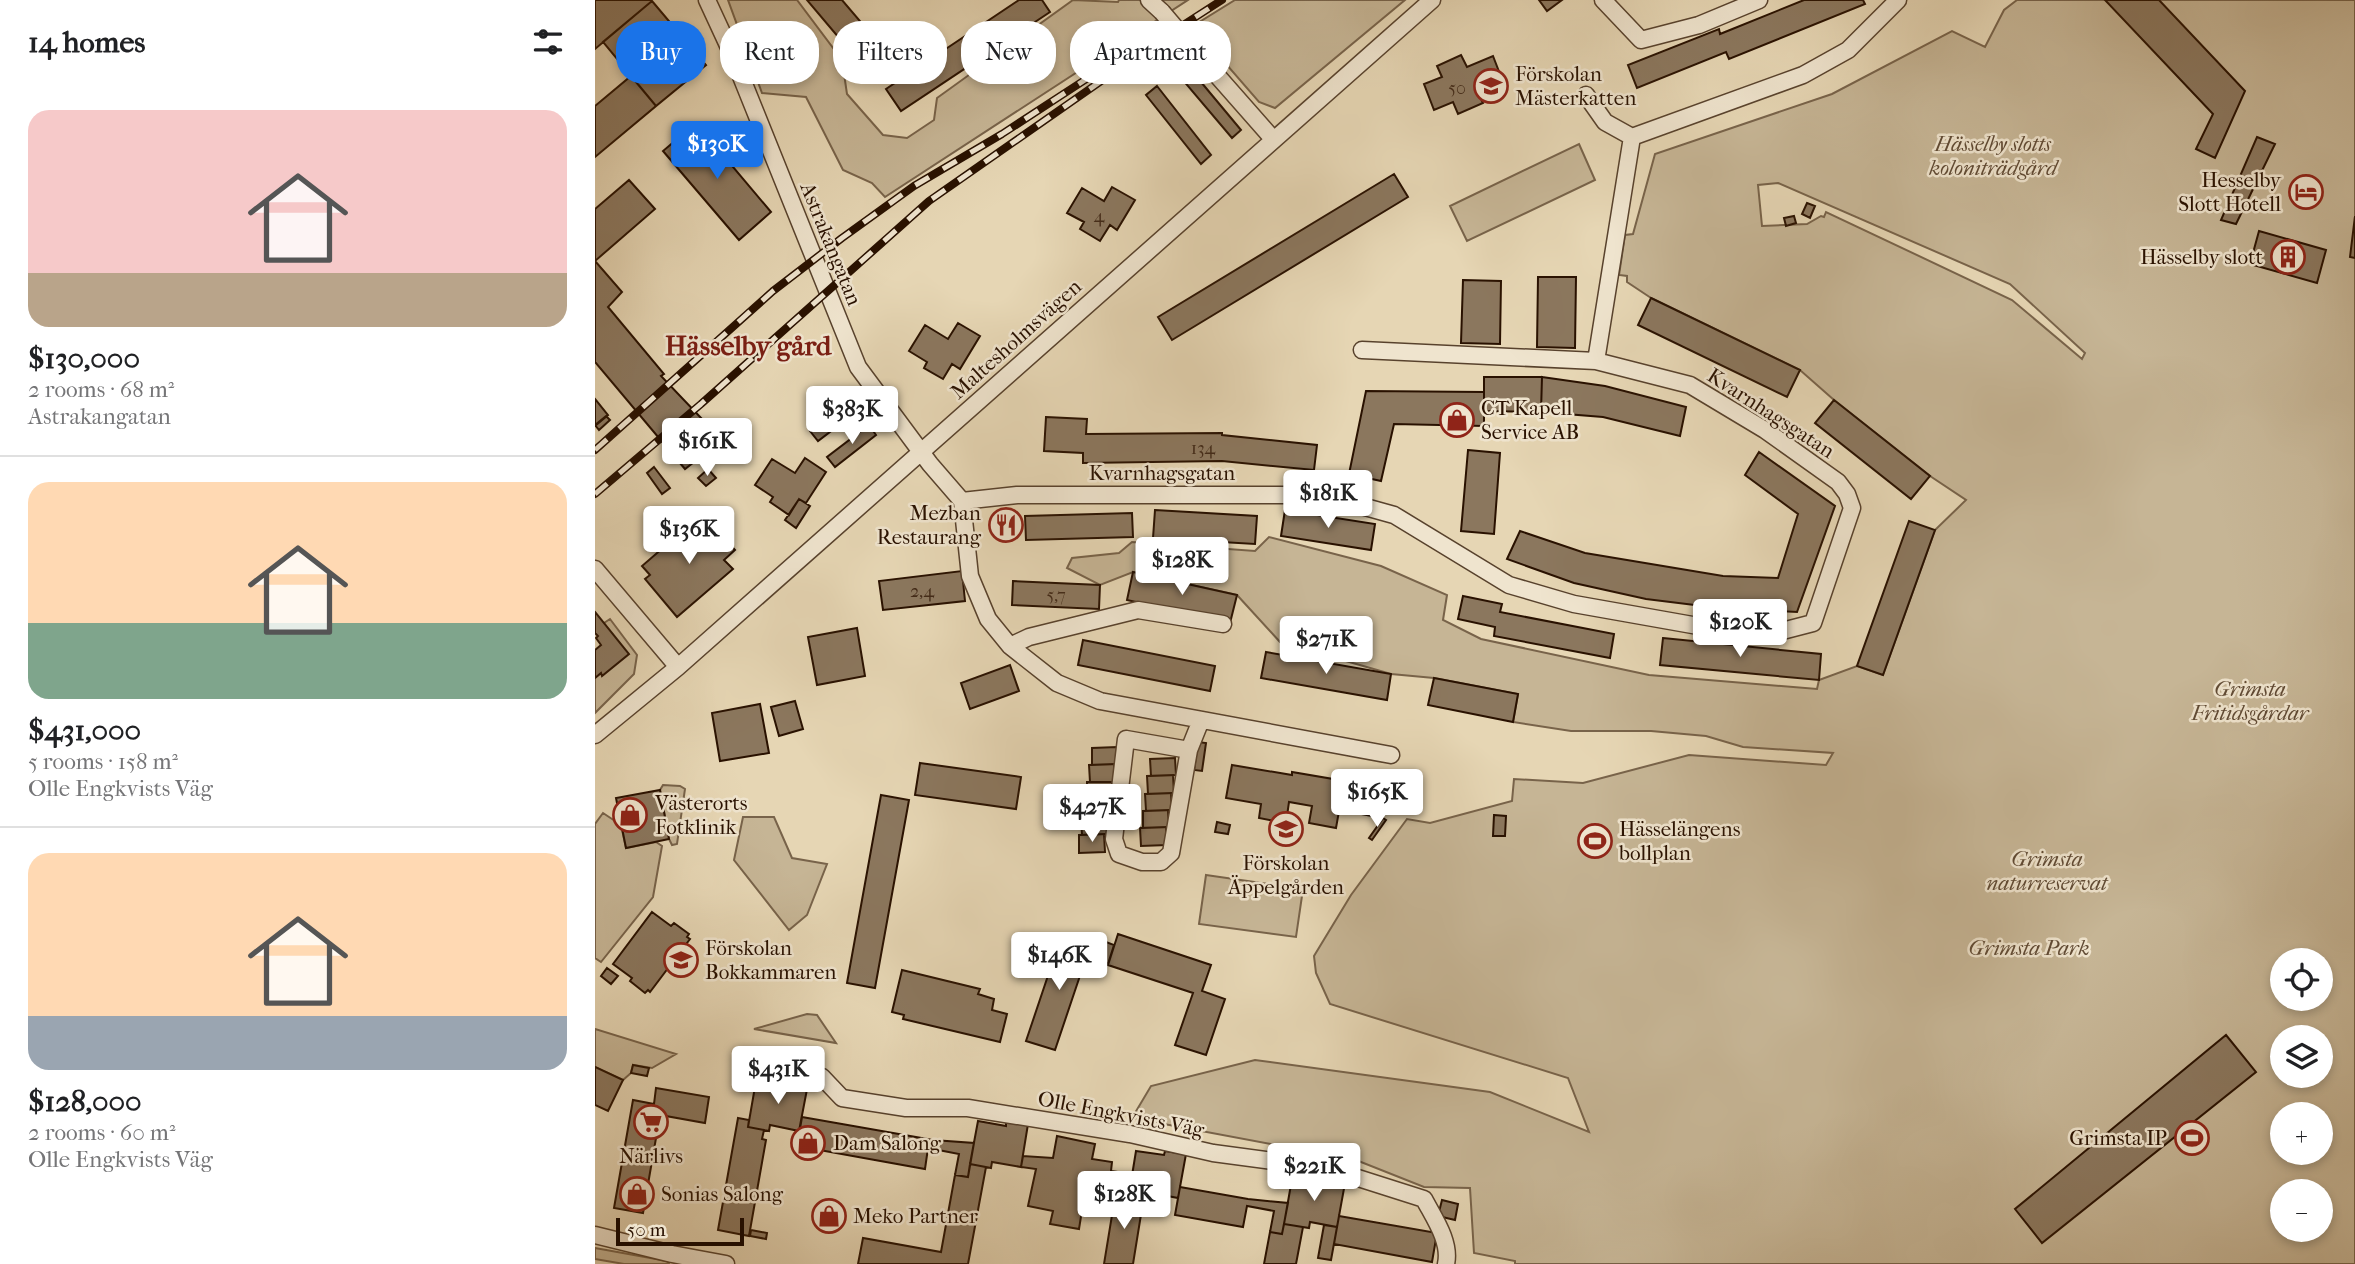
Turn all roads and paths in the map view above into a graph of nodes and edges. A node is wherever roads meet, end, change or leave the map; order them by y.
1 (707, 0) edge
2 (1149, 0) edge
3 (1432, 0) edge
4 (1603, 0) edge
5 (1759, 0) edge
6 (1898, 0) edge
7 (1586, 95) dead end
8 (1632, 137) junction
9 (1273, 139) junction
10 (1362, 350) dead end
11 (1596, 361) junction
12 (921, 452) junction
13 (962, 501) junction
14 (595, 569) edge
15 (1223, 624) dead end
16 (1010, 646) junction
17 (678, 667) junction
18 (1201, 720) junction
19 (595, 735) edge
20 (1189, 750) junction
21 (1391, 755) dead end
22 (754, 1067) dead end
23 (595, 1235) edge
24 (1447, 1260) edge
25 (726, 1264) edge

1 - 12 street, Astrakangatan
2 - 9 street, bridge
3 - 9 street, Maltesholmsvägen
4 - 5 street
6 - 8 street
7 - 8 street
8 - 11 street
9 - 12 street, Maltesholmsvägen
10 - 11 street, Kvarnhagsgatan
11 - 13 street, Kvarnhagsgatan
12 - 13 street
12 - 17 street, Maltesholmsvägen
13 - 16 street
14 - 17 street
15 - 16 street
16 - 18 street
17 - 19 street, Maltesholmsvägen
18 - 20 street
18 - 21 street
20 - 20 street
22 - 24 street, Olle Engkvists Väg
23 - 25 street

